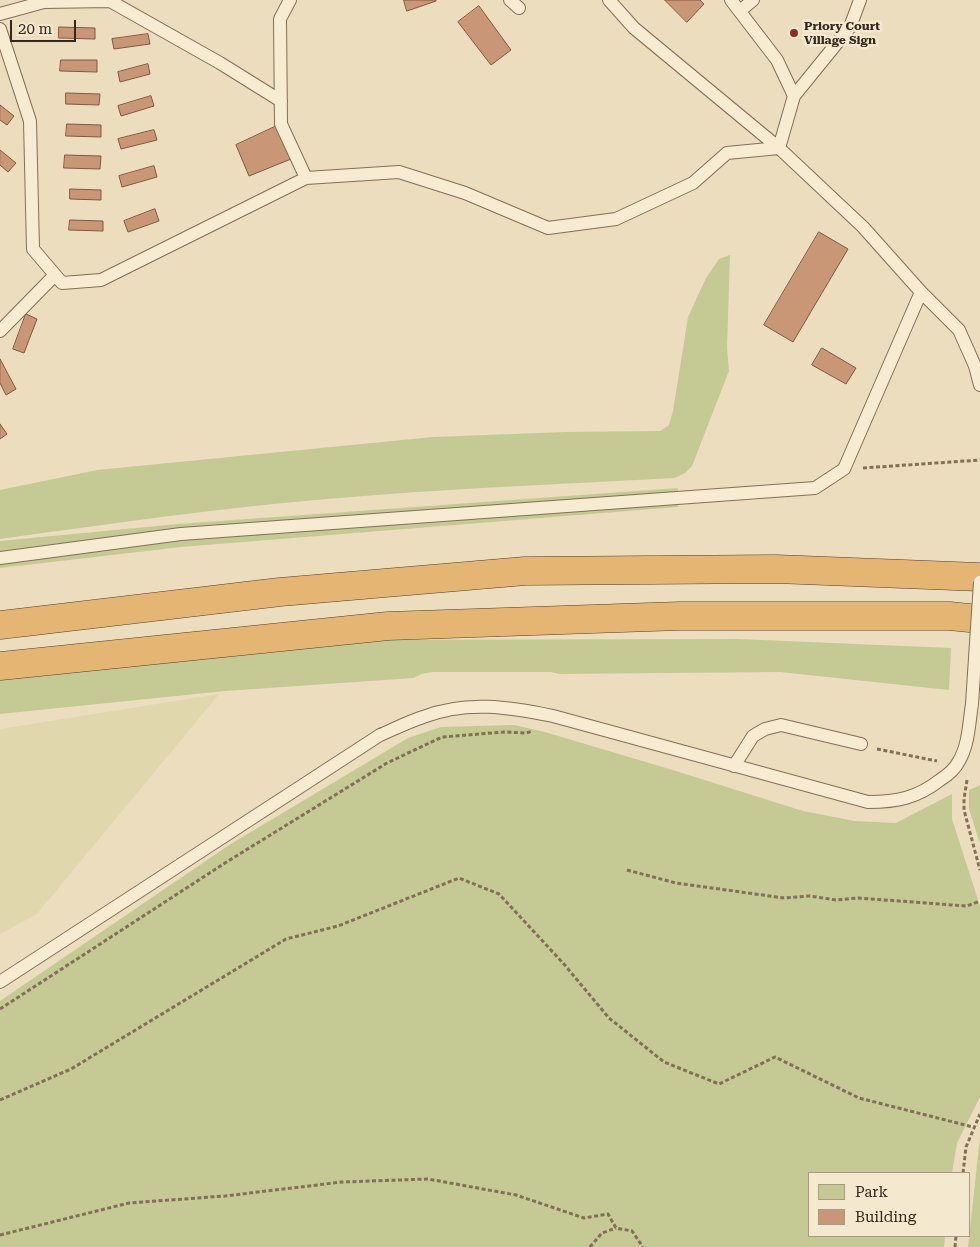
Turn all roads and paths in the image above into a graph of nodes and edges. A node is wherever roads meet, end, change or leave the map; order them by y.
1 (290, 0) edge
2 (609, 0) edge
3 (731, 0) edge
4 (752, 0) edge
5 (860, 0) edge
6 (740, 11) junction
7 (0, 14) edge
8 (0, 29) edge
9 (5, 61) edge
10 (794, 96) junction
11 (281, 101) junction
12 (779, 148) junction
13 (306, 178) junction
14 (55, 275) junction
15 (921, 292) junction
16 (0, 332) edge
17 (980, 385) edge
18 (980, 460) edge
19 (844, 469) junction
20 (0, 558) edge
21 (980, 577) edge
22 (980, 582) edge
23 (980, 619) edge
24 (0, 625) edge
25 (0, 666) edge
26 (553, 716) junction
27 (860, 744) joint
28 (960, 760) junction
29 (734, 766) junction
30 (968, 777) dead end
31 (627, 870) dead end
32 (980, 870) edge
33 (980, 901) edge
34 (0, 982) edge
35 (0, 1008) edge
36 (0, 1100) edge
37 (980, 1114) edge
38 (973, 1127) junction
39 (963, 1172) edge
40 (616, 1228) junction
41 (0, 1235) edge
42 (590, 1247) edge
43 (643, 1247) edge

1 - 11 lane
2 - 12 lane
3 - 6 lane
4 - 6 lane
5 - 10 lane
6 - 10 lane
7 - 11 lane
8 - 9 lane
9 - 14 lane
10 - 12 lane
11 - 13 lane
12 - 13 lane
12 - 15 lane
13 - 14 lane
14 - 16 lane
15 - 17 lane
15 - 19 lane
18 - 19 path
19 - 20 lane
21 - 24 highway
22 - 28 lane, bridge
23 - 25 highway
26 - 29 lane
26 - 34 lane
26 - 35 path
27 - 28 path
27 - 29 lane
28 - 29 lane
30 - 32 path
31 - 33 path
36 - 38 path
37 - 38 path
38 - 39 path
40 - 41 path
40 - 42 path
40 - 43 path

